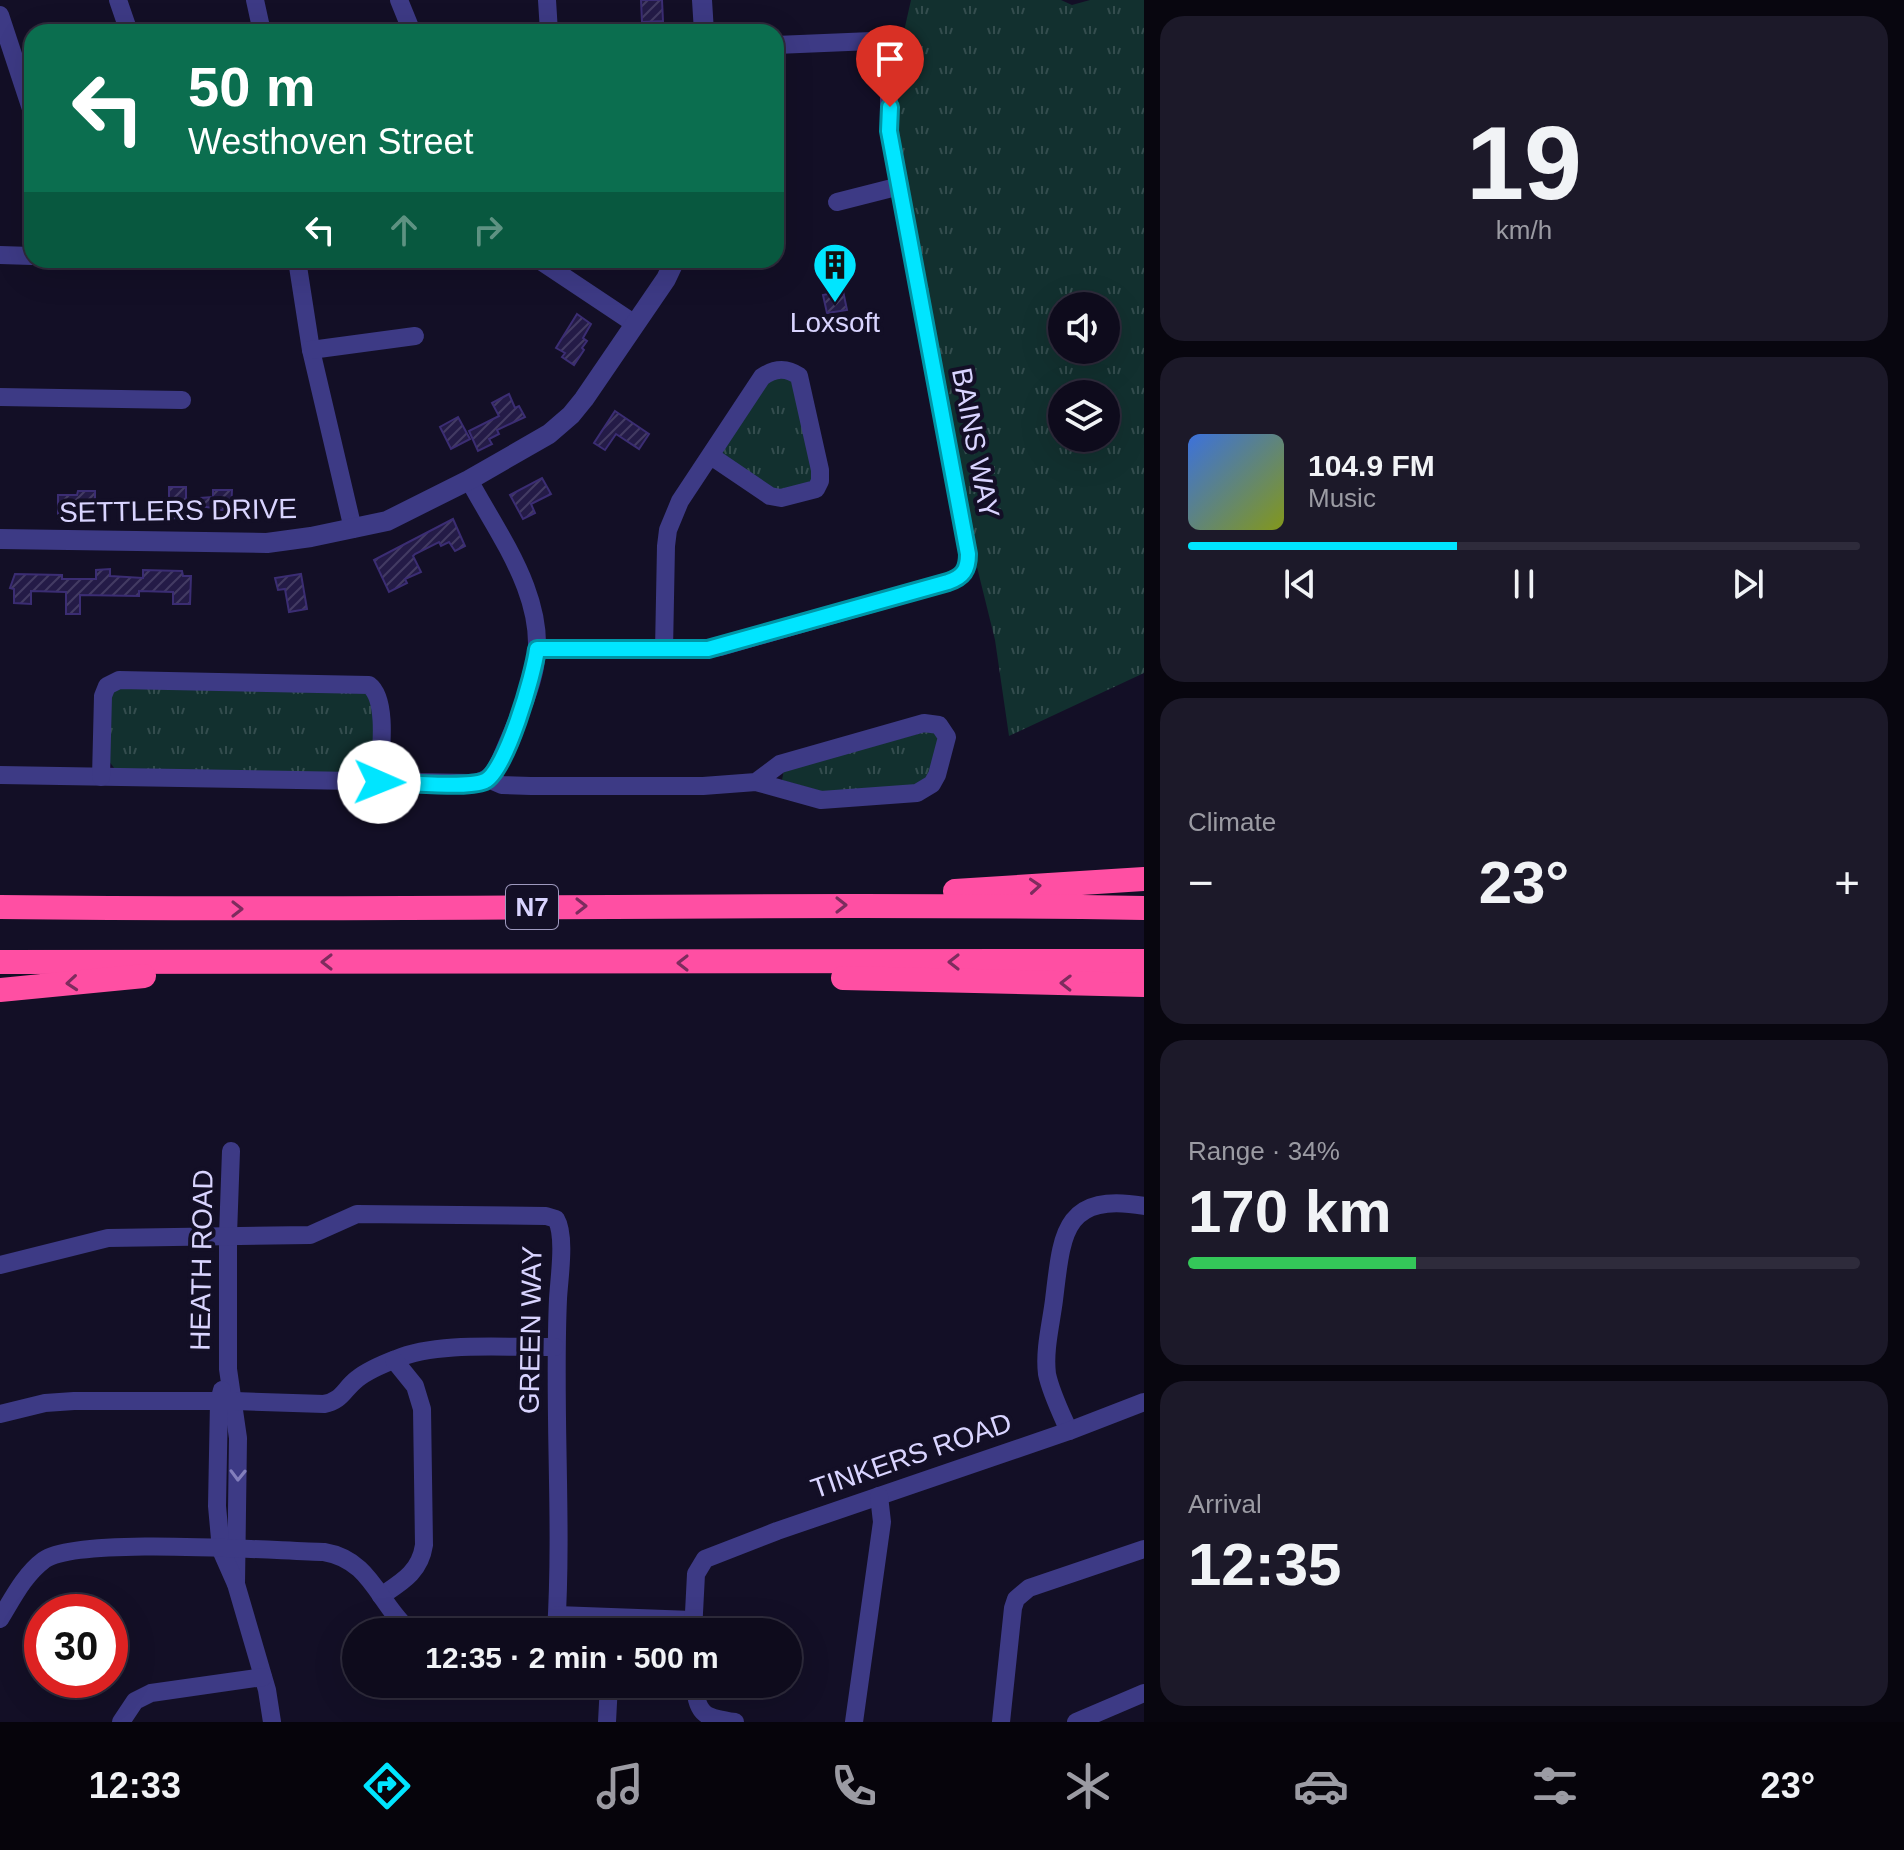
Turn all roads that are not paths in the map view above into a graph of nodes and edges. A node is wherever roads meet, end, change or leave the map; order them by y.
1 (118, 0) edge
2 (255, 0) edge
3 (399, 0) edge
4 (547, 0) edge
5 (702, 0) edge
6 (0, 15) edge
7 (126, 24) edge
8 (260, 24) edge
9 (409, 24) edge
10 (549, 24) edge
11 (704, 24) edge
12 (784, 45) edge
13 (24, 88) edge
14 (900, 186) junction
15 (837, 202) dead end
16 (0, 255) edge
17 (24, 256) edge
18 (298, 268) edge
19 (551, 268) edge
20 (671, 268) edge
21 (635, 324) junction
22 (415, 336) dead end
23 (311, 350) junction
24 (0, 397) edge
25 (182, 400) dead end
26 (711, 456) junction
27 (469, 480) junction
28 (353, 529) junction
29 (0, 539) edge
30 (537, 649) junction
31 (664, 650) junction
32 (0, 775) edge
33 (101, 777) junction
34 (488, 779) junction
35 (379, 782) junction
36 (756, 782) junction
37 (1144, 879) edge
38 (904, 904) junction
39 (0, 907) edge
40 (1144, 908) edge
41 (1144, 961) edge
42 (0, 962) edge
43 (289, 962) junction
44 (761, 963) junction
45 (1144, 985) edge
46 (0, 990) edge
47 (231, 1151) dead end
48 (1144, 1206) edge
49 (228, 1235) junction
50 (0, 1265) edge
51 (555, 1347) junction
52 (394, 1360) junction
53 (227, 1401) junction
54 (1144, 1402) edge
55 (0, 1414) edge
56 (1069, 1431) junction
57 (879, 1496) junction
58 (1144, 1549) edge
59 (229, 1550) junction
60 (381, 1596) junction
61 (396, 1618) edge
62 (557, 1618) edge
63 (693, 1618) edge
64 (0, 1619) edge
65 (263, 1677) junction
66 (1144, 1693) edge
67 (608, 1698) edge
68 (696, 1698) edge
69 (121, 1722) edge
70 (272, 1722) edge
71 (607, 1722) edge
72 (735, 1722) edge
73 (854, 1722) edge
74 (1001, 1722) edge
75 (1076, 1722) edge

1 - 7 street
2 - 8 street
3 - 9 street
4 - 10 street
5 - 11 street
6 - 13 street
12 - 14 street, BAINS WAY
14 - 15 street
14 - 31 street, BAINS WAY
16 - 17 street
18 - 23 street
19 - 21 street
20 - 21 street, SETTLERS DRIVE
21 - 27 street, SETTLERS DRIVE
22 - 23 street
23 - 28 street
24 - 25 street
26 - 26 street
26 - 31 street
27 - 28 street, SETTLERS DRIVE
27 - 30 street
28 - 29 street, SETTLERS DRIVE
30 - 31 street, BAINS WAY
30 - 34 street
32 - 33 street
33 - 35 street
33 - 35 street
34 - 35 street
34 - 36 street
36 - 36 street
38 -> 37 highway
39 -> 38 highway, N7
38 - 40 highway, N7
41 -> 44 highway, N7
42 - 43 highway, N7
44 -> 43 highway, N7
43 -> 46 highway
45 -> 44 highway
47 - 49 street, HEATH ROAD
48 - 56 street
49 - 50 street
49 - 51 street, GREEN WAY
49 - 53 street, HEATH ROAD
51 - 52 street
51 - 62 street, GREEN WAY
52 - 53 street
52 - 60 street
53 - 55 street
53 - 59 street, HEATH ROAD
54 - 56 street, TINKERS ROAD
56 - 57 street, TINKERS ROAD
57 - 63 street, TINKERS ROAD
57 - 73 street
58 - 74 street
59 - 60 street
59 - 64 street
59 - 65 street, HEATH ROAD
60 - 61 street
65 - 69 street
65 - 70 street, HEATH ROAD
66 - 75 street
67 - 71 street
68 - 72 street

